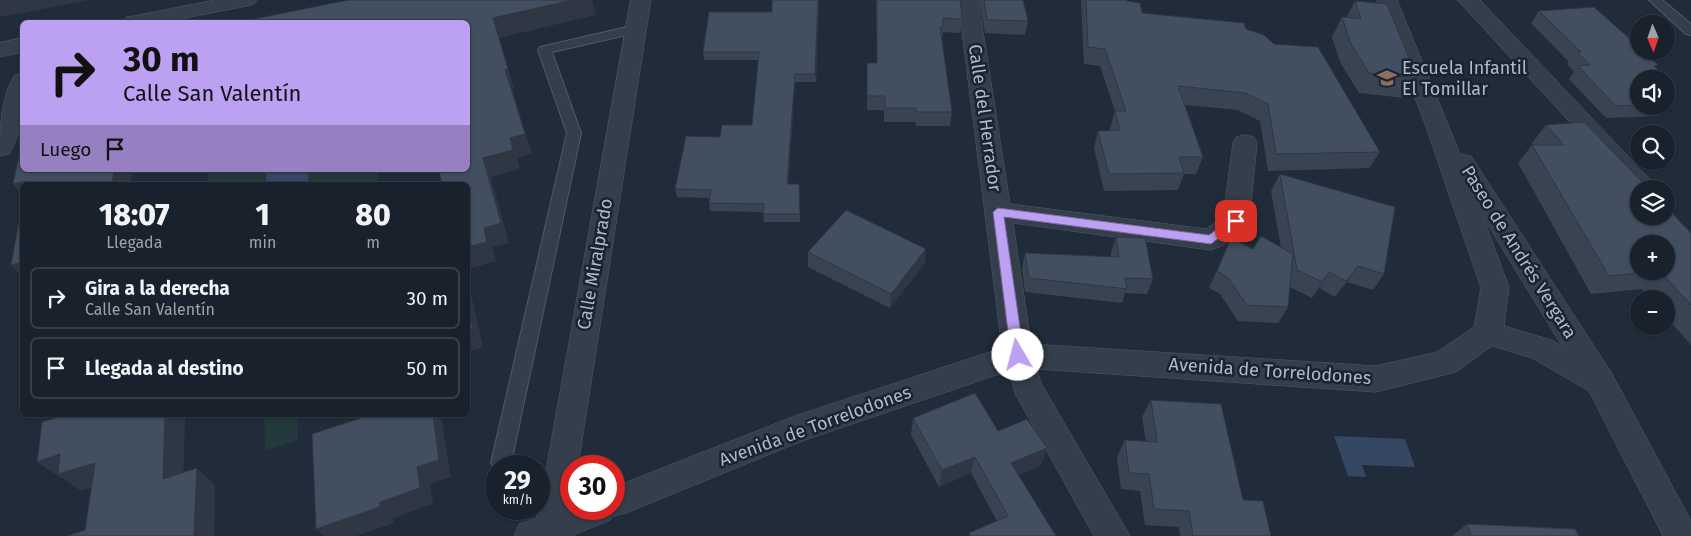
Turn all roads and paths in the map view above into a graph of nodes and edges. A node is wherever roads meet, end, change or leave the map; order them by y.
1 (247, 0) edge
2 (641, 0) edge
3 (968, 0) edge
4 (1387, 0) edge
5 (1468, 0) edge
6 (1655, 0) edge
7 (144, 20) edge
8 (636, 29) junction
9 (1691, 31) edge
10 (20, 45) edge
11 (0, 50) edge
12 (20, 87) edge
13 (1436, 121) junction
14 (1246, 144) dead end
15 (0, 148) edge
16 (1638, 180) edge
17 (998, 212) junction
18 (1488, 333) junction
19 (1018, 355) junction
20 (1601, 384) junction
21 (503, 455) edge
22 (625, 498) edge
23 (571, 520) edge
24 (541, 532) edge
25 (1113, 536) edge
26 (1681, 536) edge

1 - 7 street
2 - 8 street, Calle Miralprado
3 - 17 street, Calle del Herrador
4 - 13 street
5 - 16 street
6 - 9 lane
8 - 21 lane
8 - 24 street, Calle Miralprado
10 - 11 street
12 - 15 street
13 - 18 street
13 - 20 street, Paseo de Andrés Vergara
14 - 17 street
17 - 19 street, Calle del Herrador
18 - 19 street, Avenida de Torrelodones
18 - 20 street, Paseo de Andrés Vergara
19 - 22 street, Avenida de Torrelodones
19 - 25 street
20 - 26 street, Paseo de Andrés Vergara
23 - 24 street

